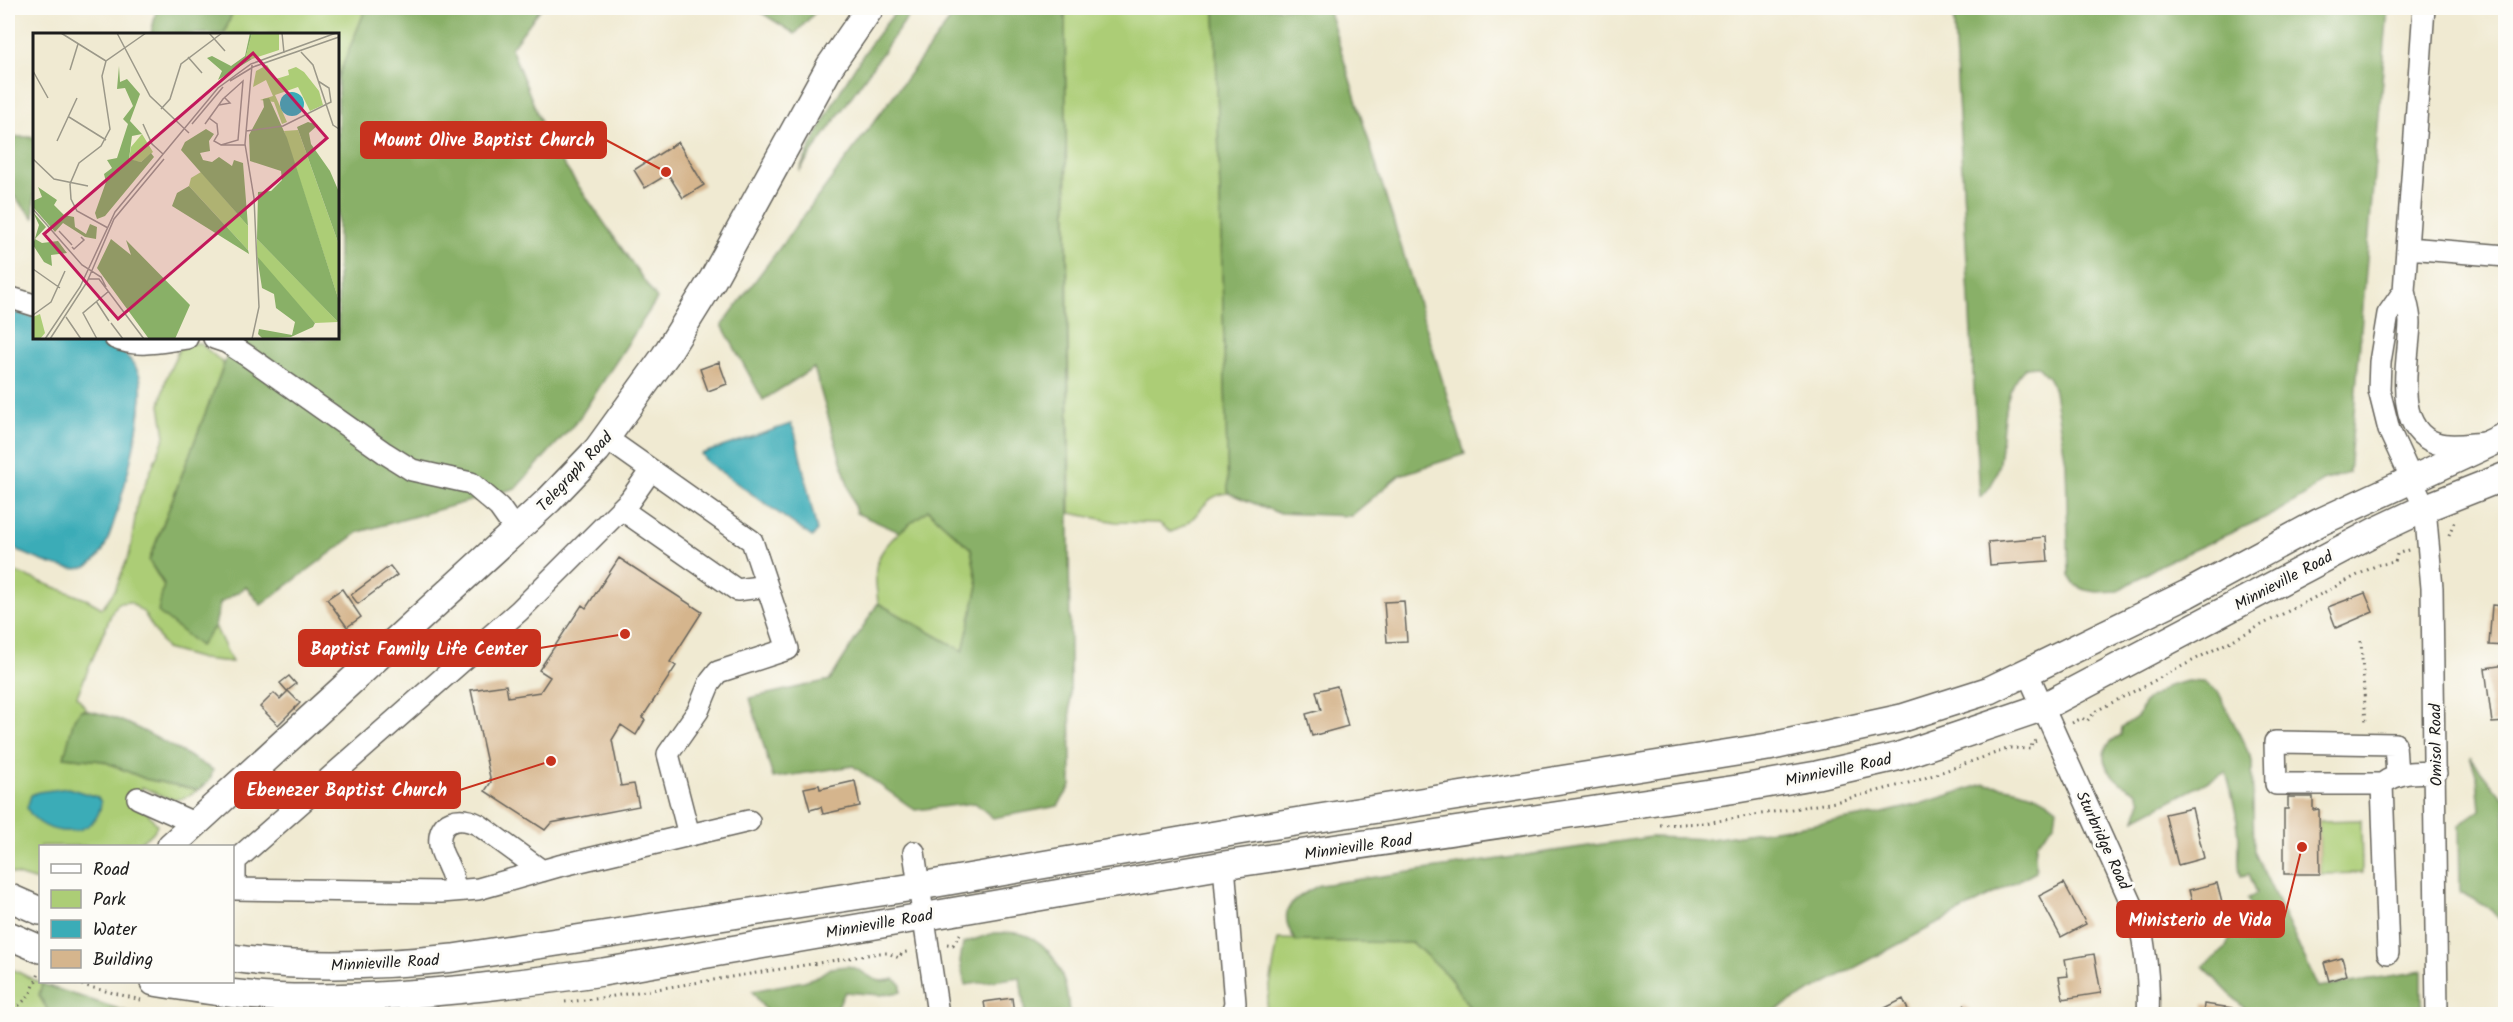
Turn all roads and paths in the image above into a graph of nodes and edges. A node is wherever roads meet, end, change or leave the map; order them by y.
1 (870, 8) edge
2 (2424, 8) edge
3 (2408, 248) junction
4 (2505, 256) edge
5 (2404, 291) junction
6 (8, 297) edge
7 (33, 305) edge
8 (117, 339) edge
9 (179, 339) edge
10 (217, 339) edge
11 (606, 438) junction
12 (2498, 439) edge
13 (651, 470) junction
14 (2505, 476) edge
15 (2412, 477) junction
16 (2425, 508) junction
17 (621, 509) junction
18 (516, 531) junction
19 (2397, 554) dead end
20 (767, 586) junction
21 (2361, 641) dead end
22 (2028, 674) junction
23 (2043, 707) junction
24 (2082, 718) dead end
25 (2032, 743) dead end
26 (2367, 744) junction
27 (2031, 749) dead end
28 (256, 769) junction
29 (2436, 773) junction
30 (2390, 780) junction
31 (138, 798) dead end
32 (294, 809) junction
33 (749, 821) dead end
34 (196, 824) junction
35 (689, 835) junction
36 (174, 845) edge
37 (914, 852) dead end
38 (1224, 866) junction
39 (542, 871) junction
40 (920, 886) junction
41 (455, 891) junction
42 (8, 897) edge
43 (39, 911) edge
44 (924, 915) junction
45 (8, 918) edge
46 (39, 931) edge
47 (8, 935) edge
48 (39, 949) edge
49 (902, 953) dead end
50 (2388, 953) dead end
51 (234, 958) edge
52 (899, 958) dead end
53 (39, 973) edge
54 (167, 983) edge
55 (10, 1014) edge
56 (938, 1014) edge
57 (1233, 1014) edge
58 (2148, 1014) edge
59 (2437, 1014) edge

1 - 11 main road, Telegraph Road
2 - 3 street
3 - 4 street
3 - 5 street
5 - 12 street
5 - 15 street, Omisol Road
6 - 7 street
8 - 9 street
10 - 18 street
11 - 13 street
11 - 18 main road, Telegraph Road
12 - 15 main road, Minnieville Road
13 - 17 street
13 - 20 street
14 - 16 main road, Minnieville Road
15 - 16 street, Omisol Road
15 - 22 main road, Minnieville Road
16 - 23 main road, Minnieville Road
16 - 29 street, Omisol Road
17 - 20 street
17 - 32 street
18 - 28 main road, Telegraph Road
19 - 24 path
20 - 35 street
21 - 26 path
22 - 23 street, Sturbridge Road
22 - 40 main road, Minnieville Road
23 - 38 main road, Minnieville Road
23 - 58 street, Sturbridge Road
25 - 27 path
26 - 30 street
26 - 30 street
28 - 32 street
28 - 34 main road, Telegraph Road
29 - 30 street
29 - 59 street, Omisol Road
30 - 50 street
31 - 34 street
32 - 41 street
33 - 35 street
34 - 36 main road, Telegraph Road
35 - 39 street
37 - 40 street
38 - 44 main road, Minnieville Road
38 - 57 street
39 - 41 street
39 - 41 street
40 - 44 street
40 - 51 main road, Minnieville Road
42 - 43 main road
44 - 54 main road, Minnieville Road
44 - 56 street
45 - 46 main road
47 - 48 main road
49 - 52 path
53 - 55 path

